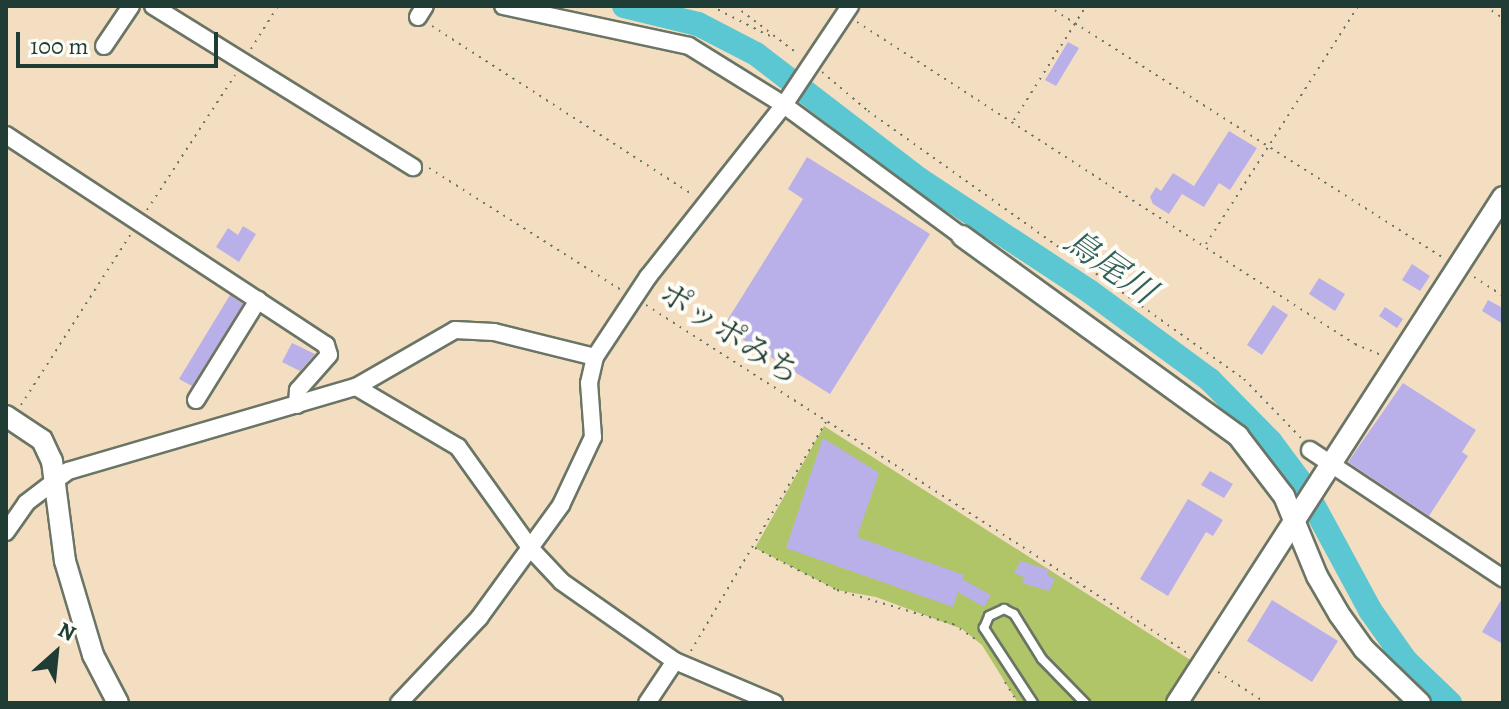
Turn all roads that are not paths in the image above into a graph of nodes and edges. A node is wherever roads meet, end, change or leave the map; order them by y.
1 (131, 6) edge
2 (153, 6) edge
3 (503, 6) edge
4 (848, 10) edge
5 (104, 46) dead end
6 (786, 102) junction
7 (6, 135) edge
8 (417, 165) road end
9 (1503, 197) edge
10 (962, 236) joint
11 (258, 300) junction
12 (595, 357) junction
13 (356, 387) junction
14 (196, 400) dead end
15 (297, 405) junction
16 (6, 416) edge
17 (1310, 450) road end
18 (1326, 464) junction
19 (56, 477) junction
20 (1297, 511) junction
21 (6, 532) edge
22 (531, 549) junction
23 (1503, 578) edge
24 (679, 663) junction
25 (118, 703) edge
26 (399, 703) edge
27 (647, 703) edge
28 (774, 703) edge
29 (1033, 703) edge
30 (1085, 703) edge
31 (1177, 703) edge
32 (1420, 703) edge

1 - 5 street
2 - 8 street
3 - 6 street
4 - 6 street
6 - 10 street
6 - 12 street
7 - 11 street
9 - 18 street
10 - 20 street
11 - 14 street
11 - 15 street
12 - 13 street
12 - 22 street
13 - 15 street
13 - 22 street
15 - 19 street
16 - 19 street
17 - 18 street
18 - 20 street
18 - 23 street
19 - 21 street
19 - 25 street
20 - 31 street
20 - 32 street
22 - 24 street
22 - 26 street
24 - 27 street
24 - 28 street
29 - 30 lane

